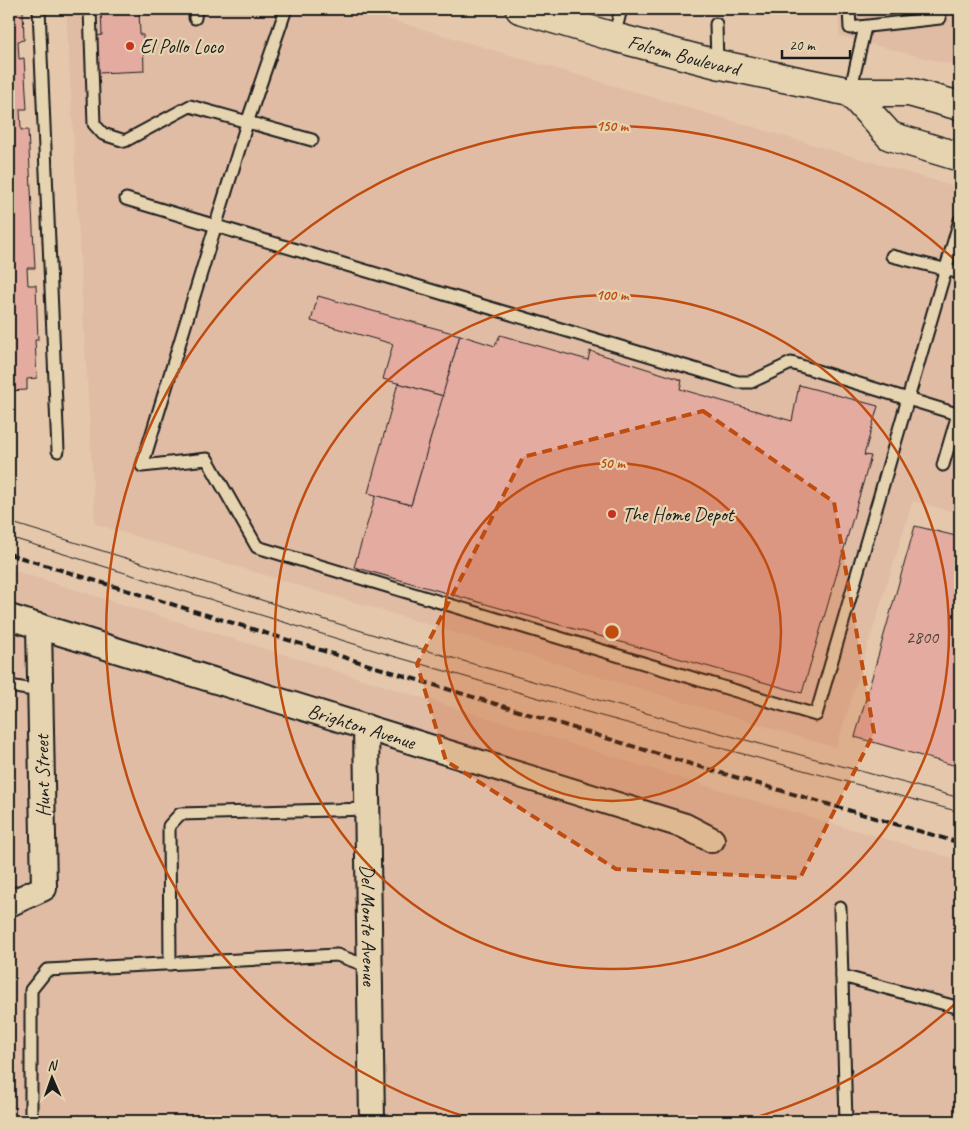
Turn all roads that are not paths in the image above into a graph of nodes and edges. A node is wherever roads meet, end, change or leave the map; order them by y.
1 (39, 9) edge
2 (90, 9) edge
3 (286, 9) edge
4 (520, 9) edge
5 (620, 9) edge
6 (849, 9) edge
7 (940, 18) dead end
8 (716, 24) dead end
9 (865, 27) junction
10 (614, 37) junction
11 (717, 64) junction
12 (850, 92) junction
13 (960, 106) edge
14 (247, 123) junction
15 (312, 140) dead end
16 (960, 157) edge
17 (126, 199) dead end
18 (960, 220) edge
19 (215, 226) junction
20 (892, 256) dead end
21 (946, 269) junction
22 (960, 273) edge
23 (908, 399) junction
24 (959, 415) edge
25 (58, 451) dead end
26 (943, 465) dead end
27 (9, 617) edge
28 (39, 626) junction
29 (9, 686) edge
30 (40, 690) junction
31 (366, 727) junction
32 (368, 809) junction
33 (712, 840) dead end
34 (9, 904) edge
35 (840, 908) dead end
36 (170, 964) junction
37 (370, 967) junction
38 (842, 976) junction
39 (960, 1008) edge
40 (32, 1121) edge
41 (372, 1121) edge
42 (846, 1121) edge

1 - 25 lane
2 - 14 lane
3 - 14 lane
4 - 10 main road, Folsom Boulevard
5 - 10 lane
6 - 9 lane
7 - 9 lane
8 - 11 lane
9 - 12 lane
10 - 11 main road, Folsom Boulevard
11 - 12 main road, Folsom Boulevard
12 - 13 main road, Folsom Boulevard
12 - 16 main road
14 - 15 lane
14 - 19 lane
17 - 19 lane
18 - 21 lane
19 - 23 lane
19 - 23 lane
20 - 21 lane
21 - 22 lane
21 - 23 lane
23 - 24 lane
24 - 26 lane
27 - 28 street, Brighton Avenue
28 - 30 street, Hunt Street
28 - 31 street, Brighton Avenue
29 - 30 lane
30 - 34 street, Hunt Street
31 - 32 street, Del Monte Avenue
31 - 33 street, Brighton Avenue
32 - 36 lane
32 - 37 street, Del Monte Avenue
35 - 38 lane
36 - 37 lane
36 - 40 lane
37 - 41 street, Del Monte Avenue
38 - 39 lane
38 - 42 lane

